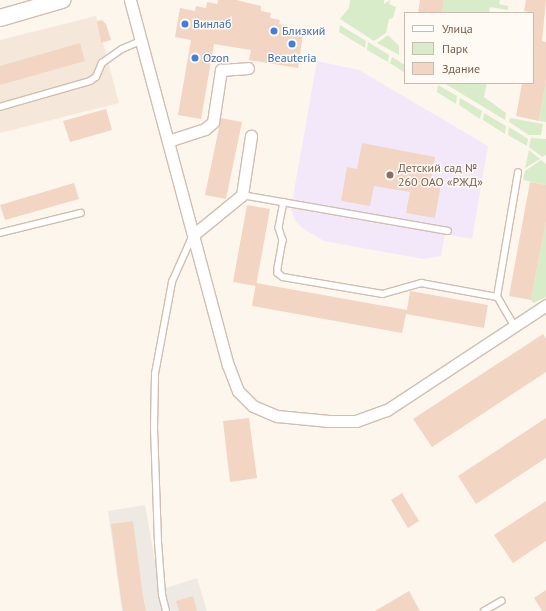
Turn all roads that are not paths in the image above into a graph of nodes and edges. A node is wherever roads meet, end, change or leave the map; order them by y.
1 (62, 0) edge
2 (130, 0) edge
3 (0, 18) edge
4 (142, 41) junction
5 (248, 68) dead end
6 (0, 106) edge
7 (251, 136) dead end
8 (168, 141) junction
9 (518, 173) dead end
10 (242, 195) junction
11 (284, 202) junction
12 (81, 213) dead end
13 (448, 231) dead end
14 (0, 233) edge
15 (193, 235) junction
16 (497, 297) junction
17 (546, 305) edge
18 (514, 326) junction
19 (501, 601) dead end
20 (166, 611) edge
21 (484, 611) edge

1 - 3 main road
2 - 4 street
4 - 6 lane
4 - 8 street
5 - 8 street
7 - 10 street
8 - 15 street
9 - 16 lane
10 - 11 lane
10 - 15 street
11 - 13 lane
11 - 16 lane
12 - 14 lane
15 - 18 street
15 - 20 lane
16 - 18 lane
17 - 18 street
19 - 21 lane

